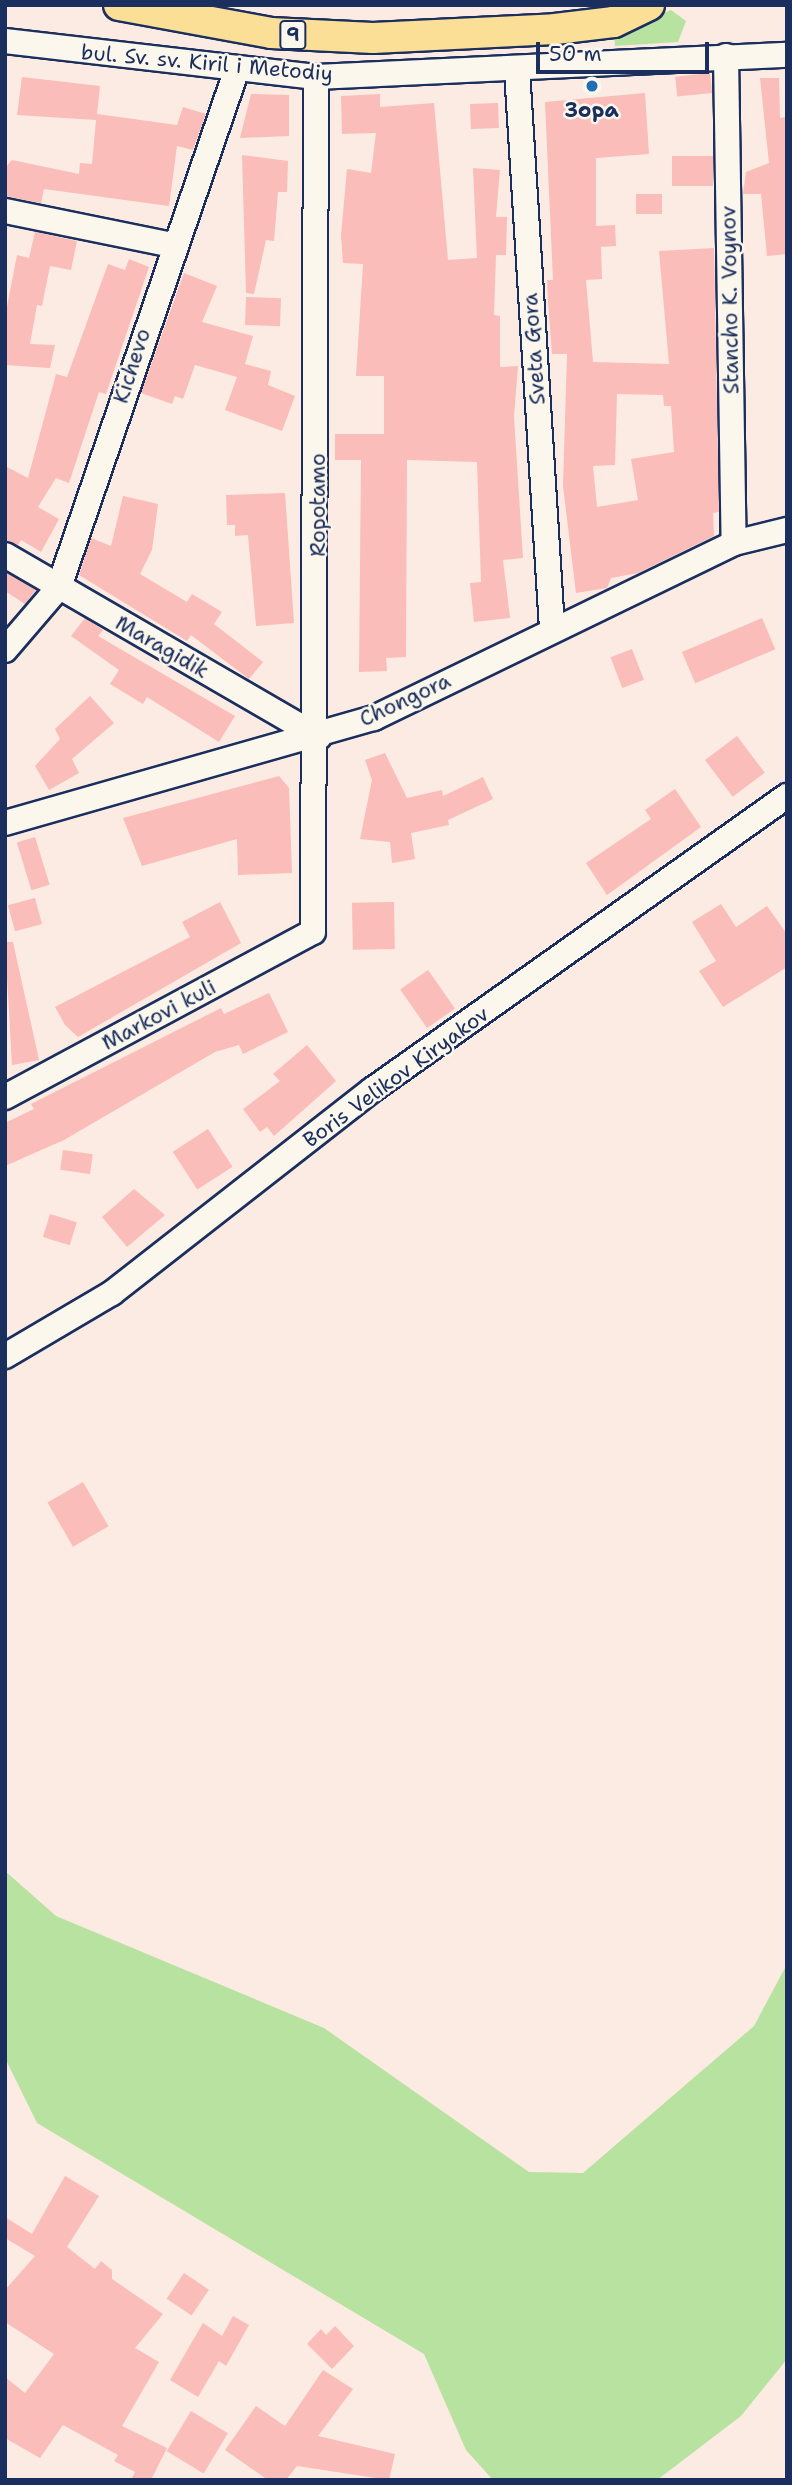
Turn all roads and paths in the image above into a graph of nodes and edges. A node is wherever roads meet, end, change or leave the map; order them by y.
1 (119, 5) edge
2 (649, 5) edge
3 (470, 34) junction
4 (5, 41) edge
5 (787, 55) edge
6 (726, 56) junction
7 (237, 69) junction
8 (517, 70) junction
9 (470, 71) junction
10 (316, 77) junction
11 (5, 211) edge
12 (172, 245) junction
13 (787, 530) edge
14 (734, 543) junction
15 (5, 555) edge
16 (59, 587) junction
17 (552, 628) junction
18 (5, 650) edge
19 (318, 737) junction
20 (787, 796) edge
21 (5, 823) edge
22 (313, 932) joint
23 (5, 1097) edge
24 (5, 1356) edge

1 - 3 main road, 9
2 - 3 main road, 9
3 - 9 street
4 - 7 street, bul. Sv. sv. Kiril i Metodiy
5 - 6 street, bul. Sv. sv. Kiril i Metodiy
6 - 8 street, bul. Sv. sv. Kiril i Metodiy
6 - 14 street, Stancho K. Voynov
7 - 10 street, bul. Sv. sv. Kiril i Metodiy
7 - 12 street, Kichevo
8 - 9 street, bul. Sv. sv. Kiril i Metodiy
8 - 17 street, Sveta Gora
9 - 10 street, bul. Sv. sv. Kiril i Metodiy
10 - 19 street, Ropotamo
11 - 12 street
12 - 16 street, Kichevo
13 - 14 street, Chongora
14 - 17 street, Chongora
15 - 16 street, Maragidik
16 - 18 street, Kichevo
16 - 19 street, Maragidik
17 - 19 street, Chongora
19 - 21 street, Chongora
19 - 22 street, Ropotamo
20 - 24 street, Boris Velikov Kiryakov
22 - 23 street, Markovi kuli

